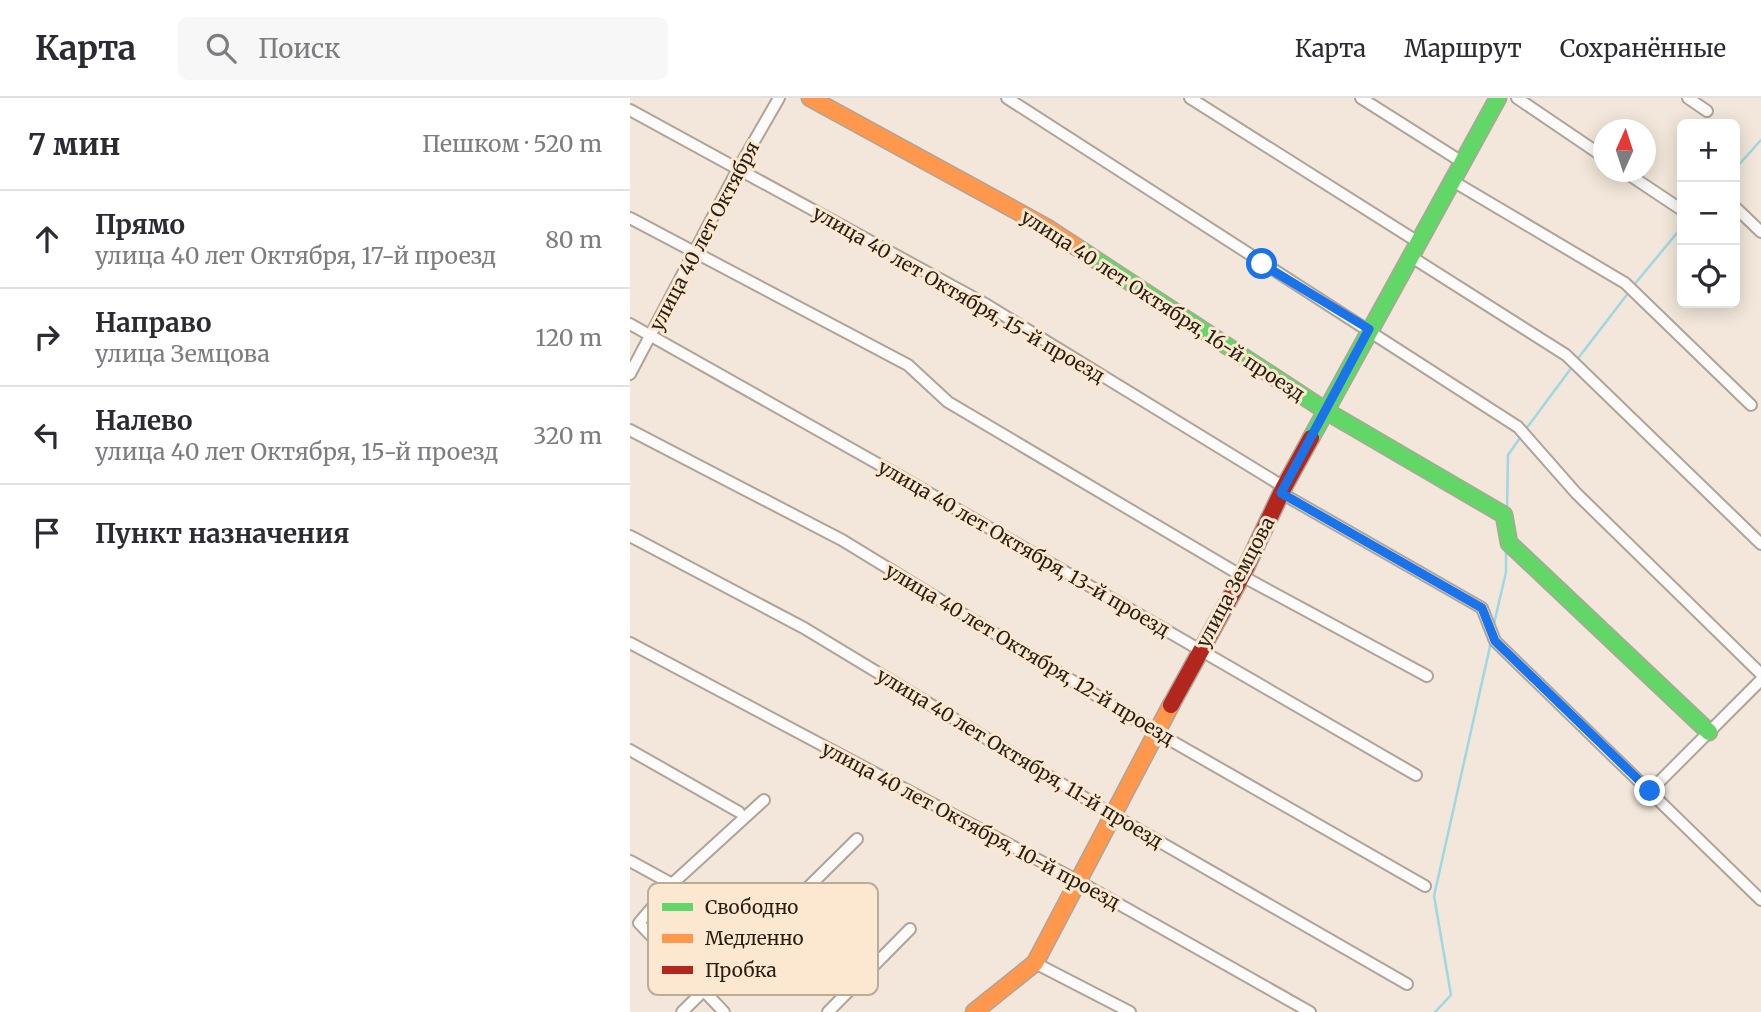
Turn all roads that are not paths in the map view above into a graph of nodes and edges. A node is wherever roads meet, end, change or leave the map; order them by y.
1 (779, 98) edge
2 (810, 98) edge
3 (1007, 98) edge
4 (1190, 98) edge
5 (1361, 98) edge
6 (1498, 98) edge
7 (1517, 98) edge
8 (1688, 98) edge
9 (630, 110) edge
10 (1707, 111) dead end
11 (1593, 150) edge
12 (1462, 162) junction
13 (738, 169) junction
14 (1451, 180) junction
15 (1640, 182) edge
16 (1677, 207) edge
17 (1740, 212) edge
18 (630, 218) edge
19 (1761, 232) edge
20 (1414, 249) junction
21 (695, 254) junction
22 (630, 324) edge
23 (1369, 329) junction
24 (651, 335) junction
25 (630, 374) edge
26 (1751, 405) dead end
27 (1326, 411) junction
28 (630, 430) edge
29 (1282, 490) junction
30 (630, 536) edge
31 (1761, 544) edge
32 (1242, 576) junction
33 (630, 643) edge
34 (1200, 650) junction
35 (1761, 674) edge
36 (1427, 676) dead end
37 (1761, 680) edge
38 (1156, 732) junction
39 (1709, 732) junction
40 (630, 750) edge
41 (1416, 775) dead end
42 (1650, 791) junction
43 (764, 800) dead end
44 (739, 812) dead end
45 (1113, 815) junction
46 (857, 839) dead end
47 (630, 861) edge
48 (1078, 881) junction
49 (670, 883) edge
50 (673, 883) edge
51 (813, 883) edge
52 (1425, 886) dead end
53 (1761, 900) edge
54 (648, 912) edge
55 (910, 929) dead end
56 (648, 933) edge
57 (878, 961) edge
58 (1035, 963) junction
59 (1407, 984) dead end
60 (700, 995) edge
61 (706, 995) edge
62 (845, 995) edge
63 (682, 1012) edge
64 (724, 1012) edge
65 (828, 1012) edge
66 (974, 1012) edge
67 (1130, 1012) edge
68 (1310, 1012) edge

1 - 13 street, улица 40 лет Октября
2 - 27 street, улица 40 лет Октября, 16-й проезд
3 - 23 street
4 - 20 street
5 - 12 street
6 - 12 street, улица Земцова
7 - 11 street
8 - 10 street
9 - 13 street, улица 40 лет Октября, 15-й проезд
12 - 14 street, улица Земцова
13 - 21 street, улица 40 лет Октября
13 - 29 street, улица 40 лет Октября, 15-й проезд
14 - 20 street, улица Земцова
14 - 26 street
15 - 16 street
17 - 19 street
18 - 21 street
20 - 23 street, улица Земцова
20 - 31 street
21 - 24 street, улица 40 лет Октября
21 - 32 street
22 - 24 street, улица 40 лет Октября, 13-й проезд
23 - 27 street, улица Земцова
23 - 35 street
24 - 25 street, улица 40 лет Октября
24 - 34 street, улица 40 лет Октября, 13-й проезд
27 - 29 street, улица Земцова
27 - 39 street, улица 40 лет Октября, 16-й проезд
28 - 38 street, улица 40 лет Октября, 12-й проезд
29 - 32 street, улица Земцова
29 - 42 street, улица 40 лет Октября, 15-й проезд
30 - 45 street, улица 40 лет Октября, 11-й проезд
32 - 34 street, улица Земцова
32 - 36 street
33 - 48 street, улица 40 лет Октября, 10-й проезд
34 - 38 street, улица Земцова
34 - 41 street, улица 40 лет Октября, 13-й проезд
37 - 39 street
38 - 45 street, улица Земцова
38 - 52 street, улица 40 лет Октября, 12-й проезд
39 - 42 street
40 - 44 street
42 - 53 street, улица 40 лет Октября, 15-й проезд
43 - 50 street
45 - 48 street, улица Земцова
45 - 59 street, улица 40 лет Октября, 11-й проезд
46 - 51 street
47 - 49 street
48 - 58 street, улица Земцова
48 - 68 street, улица 40 лет Октября, 10-й проезд
54 - 56 street
55 - 57 street
58 - 66 street, улица Земцова
58 - 67 street
60 - 63 street
61 - 64 street
62 - 65 street

